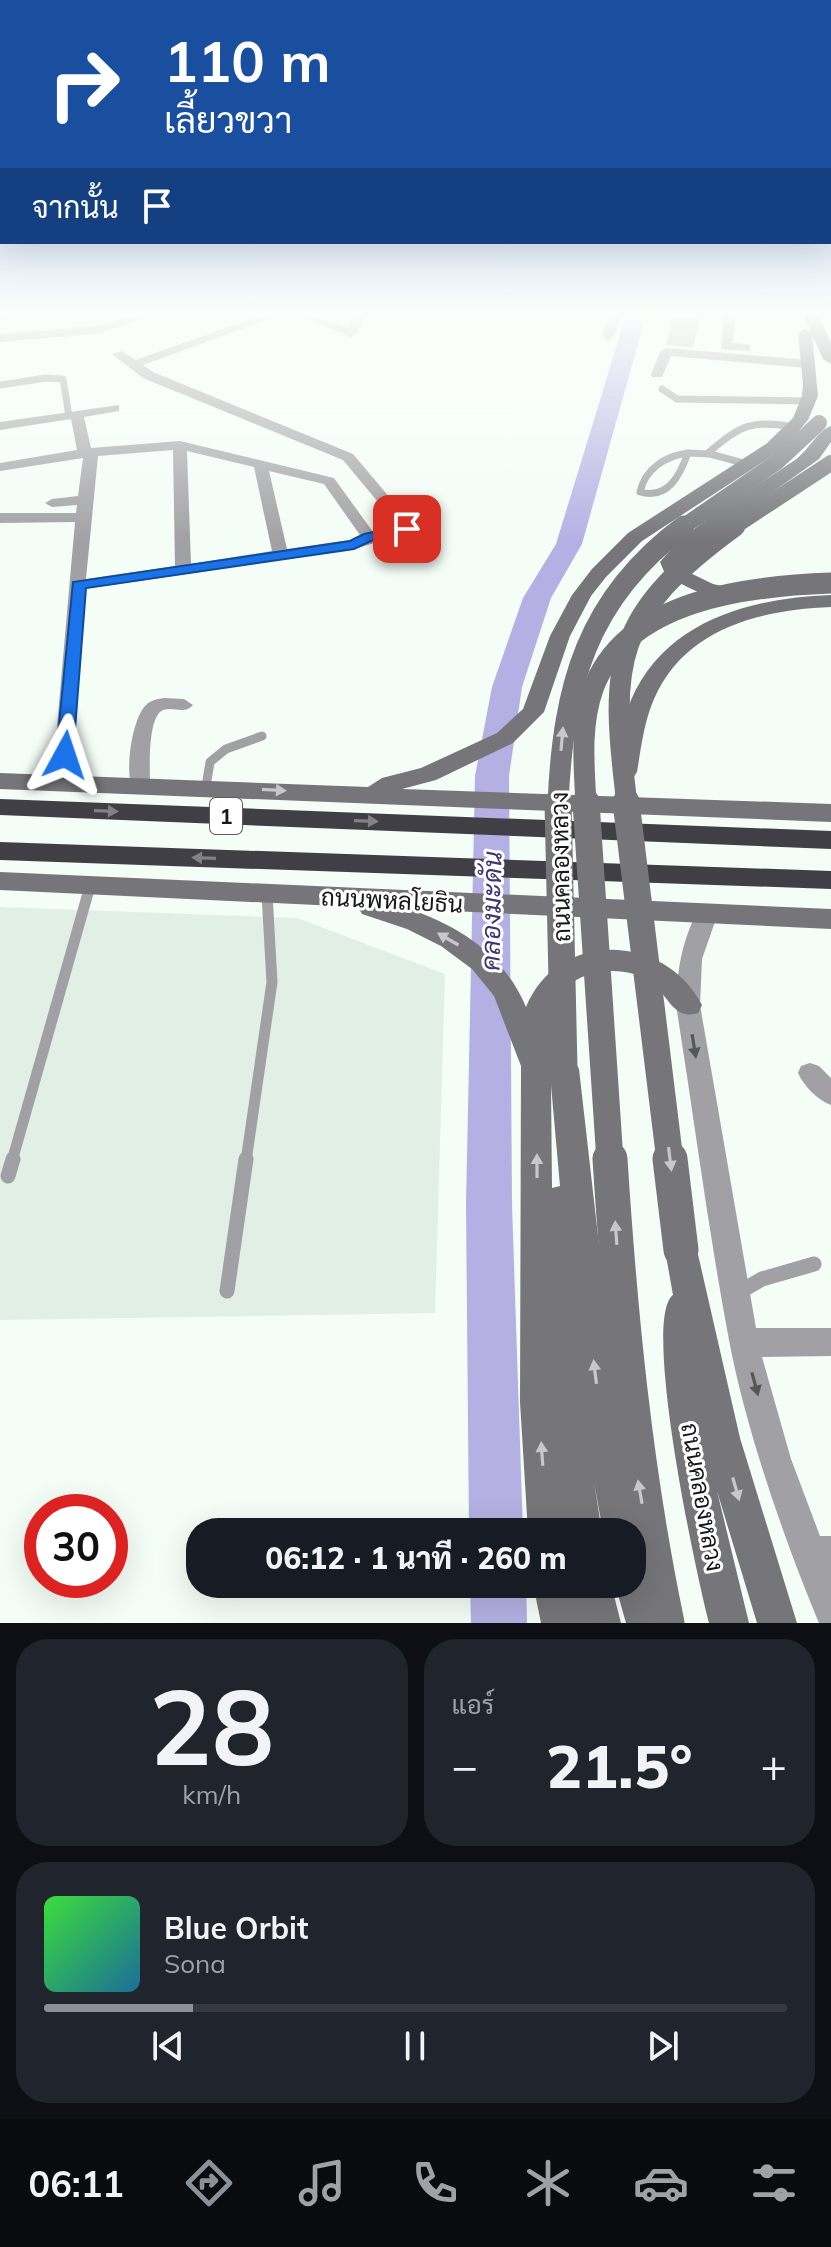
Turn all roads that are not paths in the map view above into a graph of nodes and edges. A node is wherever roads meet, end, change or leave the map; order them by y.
1 (66, 391) edge
2 (186, 391) edge
3 (664, 391) edge
4 (811, 391) edge
5 (826, 391) edge
6 (810, 401) junction
7 (114, 408) dead end
8 (73, 415) junction
9 (0, 426) edge
10 (795, 427) junction
11 (825, 427) edge
12 (180, 445) junction
13 (688, 452) junction
14 (709, 452) junction
15 (88, 453) junction
16 (831, 462) edge
17 (260, 464) junction
18 (747, 464) junction
19 (0, 469) edge
20 (52, 503) dead end
21 (84, 509) junction
22 (675, 510) junction
23 (0, 518) edge
24 (407, 529) junction
25 (369, 537) junction
26 (421, 544) dead end
27 (281, 555) junction
28 (183, 569) junction
29 (672, 570) junction
30 (831, 583) edge
31 (79, 585) junction
32 (831, 592) edge
33 (831, 601) edge
34 (184, 705) dead end
35 (262, 736) dead end
36 (624, 775) junction
37 (0, 781) edge
38 (62, 783) junction
39 (140, 785) junction
40 (206, 787) junction
41 (375, 795) junction
42 (0, 807) edge
43 (831, 813) edge
44 (536, 816) junction
45 (831, 840) edge
46 (0, 851) edge
47 (831, 880) edge
48 (0, 881) edge
49 (90, 886) junction
50 (267, 894) junction
51 (337, 897) junction
52 (706, 916) junction
53 (831, 919) edge
54 (688, 1005) junction
55 (550, 1068) junction
56 (810, 1073) dead end
57 (831, 1094) edge
58 (8, 1176) dead end
59 (681, 1250) junction
60 (814, 1264) dead end
61 (227, 1291) dead end
62 (734, 1296) junction
63 (831, 1342) edge
64 (744, 1343) junction
65 (546, 1518) edge
66 (581, 1518) edge
67 (619, 1518) edge
68 (820, 1553) edge
69 (556, 1598) edge
70 (595, 1598) edge
71 (639, 1598) edge
72 (831, 1612) edge
73 (561, 1623) edge
74 (601, 1623) edge
75 (646, 1623) edge
76 (667, 1623) edge
77 (729, 1623) edge
78 (777, 1623) edge

1 - 8 lane
2 - 24 street
3 - 6 lane
4 - 6 main road
5 - 11 main road
6 - 10 main road
7 - 8 street
8 - 9 street
8 - 15 street
10 - 14 lane
10 - 18 main road
11 - 29 main road
55 -> 11 main road, ถนนคลองหลวง, bridge
12 - 15 street
12 - 17 street
12 - 28 street
13 - 13 lane
13 - 14 lane
14 - 18 lane
15 - 19 street
15 - 21 street
16 - 36 main road, ถนนคลองหลวง, bridge
17 - 25 street
17 - 27 street
18 - 22 main road
20 - 21 street
21 - 23 street
21 - 31 street
22 - 29 main road
22 - 41 main road
24 - 25 street
24 - 26 street
25 - 27 street
27 - 28 street
28 - 31 street
29 - 32 main road
76 -> 30 main road, bridge
31 - 38 street
33 - 36 main road
34 - 39 street
35 - 40 lane
36 -> 59 main road, ถนนคลองหลวง, bridge
37 - 38 main road, 1
38 - 39 main road, 1
39 - 40 main road, 1
40 -> 41 main road, 1
41 - 44 main road, 1
42 -> 44 highway, 1
43 - 44 main road, 1
44 - 45 highway, 1
47 -> 46 highway, ถนนพหลโยธิน / 1
48 - 49 main road, ถนนพหลโยธิน
49 - 50 main road, ถนนพหลโยธิน
49 - 58 lane
50 - 51 main road, ถนนพหลโยธิน
50 - 61 lane
51 - 52 main road, ถนนพหลโยธิน
55 -> 51 main road
52 - 53 main road, ถนนพหลโยธิน
52 - 54 street
54 - 55 main road
54 -> 62 street
65 -> 55 main road
55 - 66 main road
67 -> 55 main road, ถนนคลองหลวง
56 - 57 street
59 - 77 main road, ถนนคลองหลวง
59 -> 78 main road
60 - 62 lane
62 - 64 street
63 - 64 street
64 -> 68 street
68 - 72 street
69 - 73 main road
70 - 74 main road
71 - 75 main road

